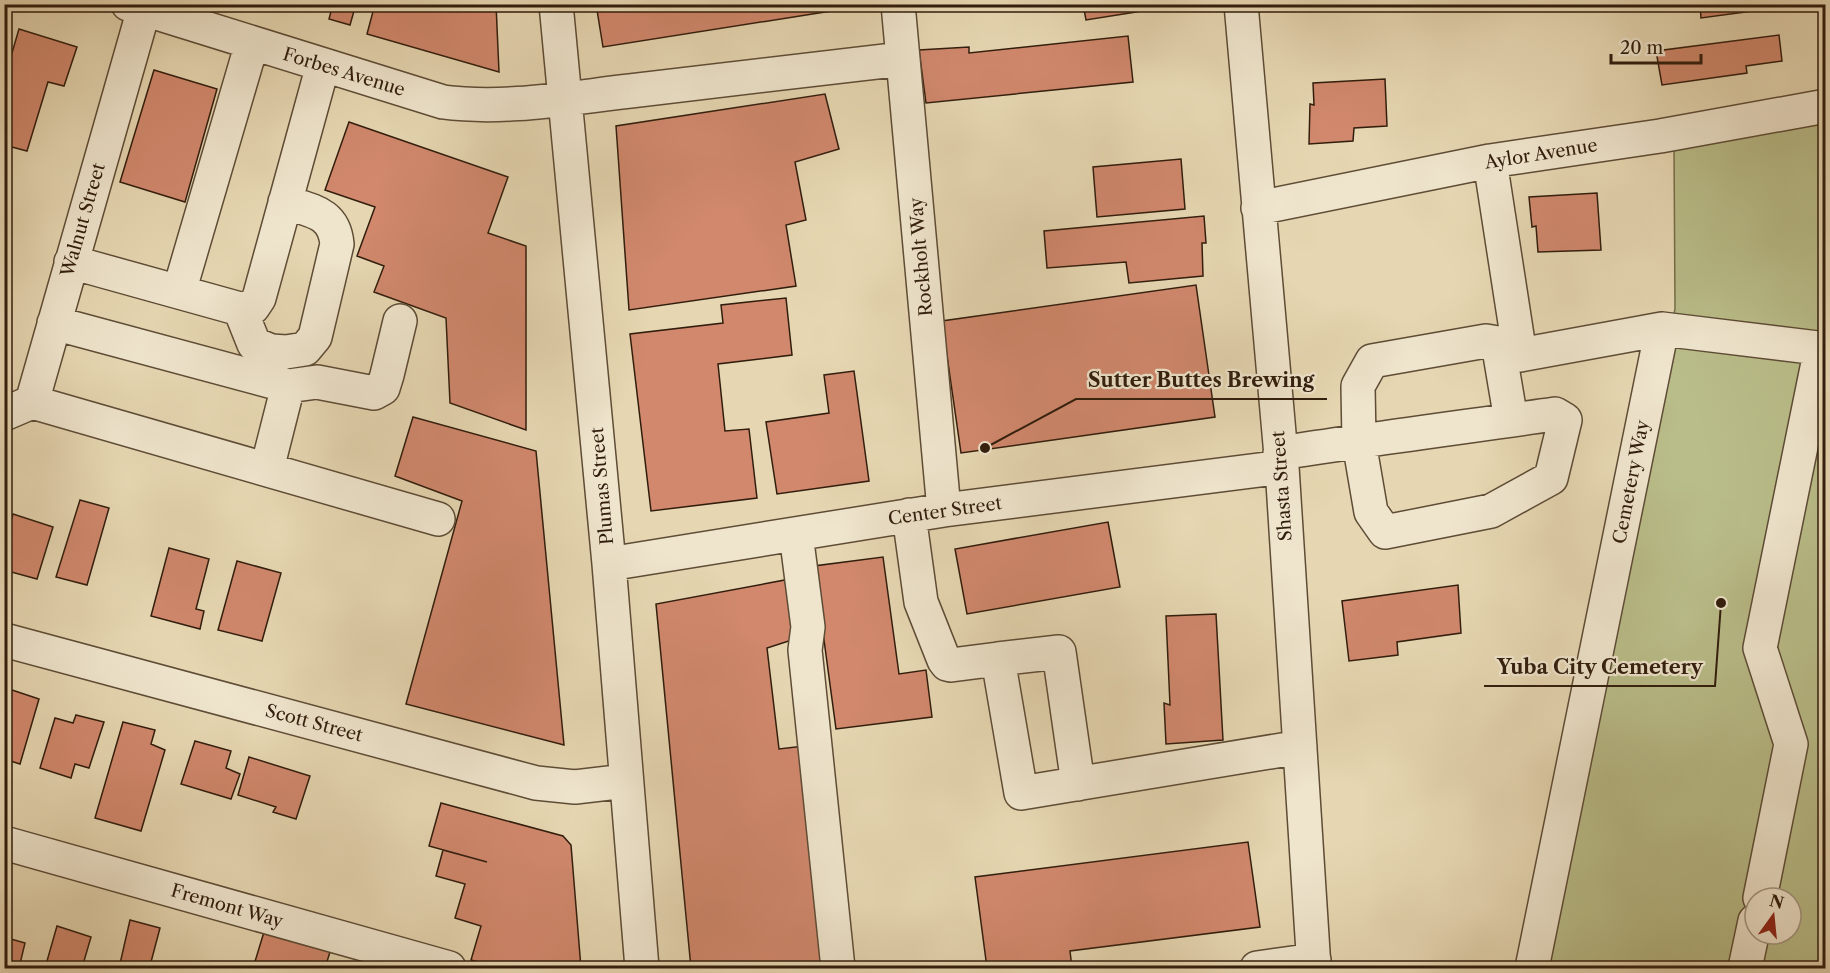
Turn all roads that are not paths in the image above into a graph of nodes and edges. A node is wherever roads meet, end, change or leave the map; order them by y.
1 (556, 4) edge
2 (898, 4) edge
3 (1240, 4) edge
4 (136, 7) edge
5 (252, 43) junction
6 (903, 58) junction
7 (322, 65) junction
8 (565, 99) junction
9 (1826, 106) edge
10 (1490, 161) junction
11 (285, 202) junction
12 (1258, 208) junction
13 (71, 262) junction
14 (179, 292) junction
15 (240, 309) junction
16 (400, 321) dead end
17 (54, 322) junction
18 (1662, 329) junction
19 (1823, 348) edge
20 (288, 386) junction
21 (18, 408) edge
22 (1511, 420) junction
23 (1359, 442) junction
24 (1281, 460) junction
25 (267, 470) junction
26 (944, 510) junction
27 (909, 515) junction
28 (438, 519) dead end
29 (796, 534) junction
30 (609, 564) junction
31 (4, 640) edge
32 (998, 659) junction
33 (1300, 747) junction
34 (626, 781) junction
35 (1078, 784) junction
36 (4, 843) edge
37 (1762, 886) edge
38 (1750, 946) edge
39 (1314, 964) edge
40 (449, 969) edge
41 (642, 969) edge
42 (838, 969) edge
43 (1257, 969) edge
44 (1532, 969) edge
45 (1745, 969) edge

1 - 8 street, Plumas Street
2 - 6 street, Rockholt Way
3 - 12 street, Shasta Street
4 - 5 street, Forbes Avenue
4 - 13 street, Walnut Street
5 - 7 street, Forbes Avenue
5 - 14 street
6 - 8 street, Forbes Avenue
6 - 26 street, Rockholt Way
7 - 8 street, Forbes Avenue
7 - 11 street
8 - 30 street, Plumas Street
9 - 10 street, Aylor Avenue
10 - 12 street, Aylor Avenue
10 - 18 street
11 - 15 street
11 - 15 street
12 - 24 street, Shasta Street
13 - 14 street
13 - 17 street, Walnut Street
14 - 15 street
16 - 20 street
17 - 20 street
17 - 21 street, Walnut Street
18 - 19 street
18 - 44 street, Cemetery Way
19 - 37 street
20 - 25 street
21 - 25 street
22 - 23 street, Center Street
22 - 23 street
22 - 23 street, Center Street
23 - 24 street, Center Street
24 - 26 street, Center Street
24 - 33 street, Shasta Street
25 - 28 street
26 - 27 street, Center Street
27 - 29 street, Center Street
27 - 32 street
29 - 30 street, Center Street
29 - 42 street
30 - 34 street, Plumas Street
31 - 34 street, Scott Street
32 - 35 street
32 - 35 street
33 - 35 street
33 - 39 street, Shasta Street
34 - 41 street, Plumas Street
36 - 40 street, Fremont Way
38 - 45 street
39 - 43 street

